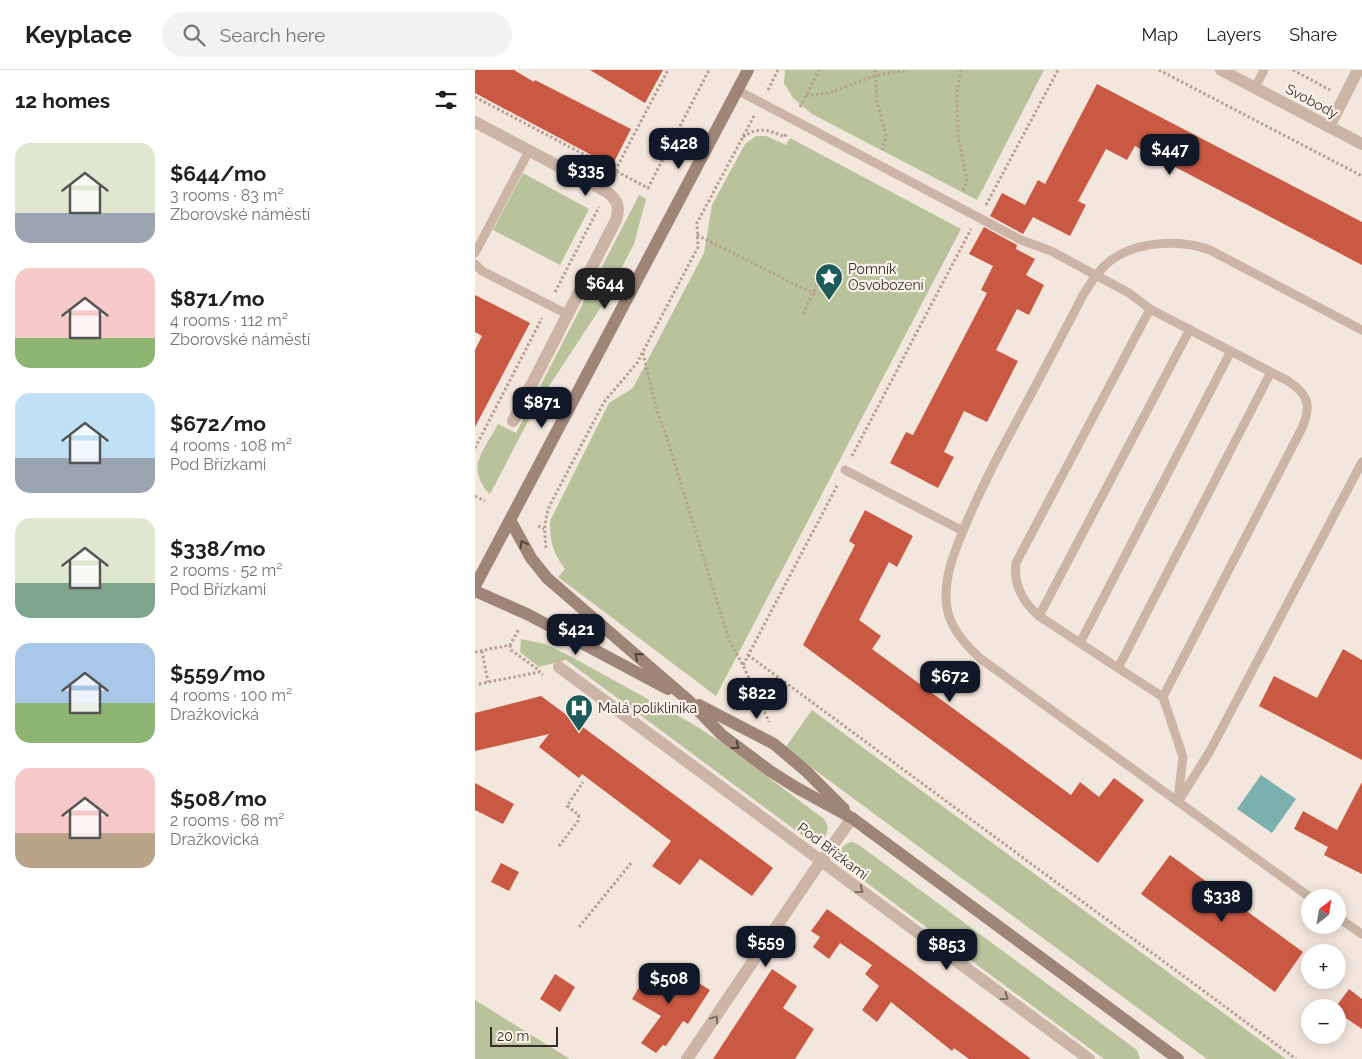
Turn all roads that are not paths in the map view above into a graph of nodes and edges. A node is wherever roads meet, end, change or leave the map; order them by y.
1 (747, 70) edge
2 (1221, 70) edge
3 (1264, 70) edge
4 (1358, 70) edge
5 (1255, 88) junction
6 (737, 90) junction
7 (475, 122) edge
8 (1329, 127) junction
9 (1362, 144) edge
10 (529, 151) junction
11 (475, 253) edge
12 (475, 264) edge
13 (1096, 276) junction
14 (1150, 309) junction
15 (567, 314) junction
16 (1190, 330) junction
17 (1362, 330) edge
18 (1231, 351) junction
19 (1271, 372) junction
20 (513, 421) dead end
21 (1362, 462) edge
22 (845, 470) road end
23 (510, 520) junction
24 (963, 530) junction
25 (475, 586) edge
26 (475, 590) edge
27 (1039, 616) junction
28 (1079, 643) junction
29 (559, 666) road end
30 (1118, 668) junction
31 (1163, 697) junction
32 (688, 700) junction
33 (1178, 802) junction
34 (852, 818) junction
35 (821, 861) junction
36 (1301, 891) edge
37 (1346, 923) edge
38 (1362, 934) edge
39 (1163, 1054) edge
40 (687, 1059) edge
41 (1089, 1059) edge
42 (1178, 1059) edge

1 - 6 street
2 - 5 street, Svobody
3 - 5 lane
4 - 8 street
5 - 8 street, Svobody
6 - 13 lane
6 - 23 street
7 - 10 street
8 - 9 street, Svobody
10 - 11 lane
10 - 15 street
12 - 15 lane
13 - 14 lane
13 - 17 lane
13 - 24 lane
14 - 16 lane
14 - 27 lane
15 - 20 street
16 - 18 lane
16 - 27 lane
18 - 19 lane
18 - 28 lane
19 - 30 lane
19 - 31 lane
21 - 33 lane
22 - 24 lane
23 - 25 street
32 -> 23 street
24 - 33 lane
26 - 32 street
27 - 28 lane
28 - 30 lane
29 - 35 street, Pod Břízkami
30 - 31 lane
31 - 33 lane
32 -> 34 street
32 - 34 street
33 - 36 lane
34 - 35 street
34 - 39 street
40 -> 35 street
35 -> 41 street, Pod Břízkami
37 - 38 lane
39 - 42 street

